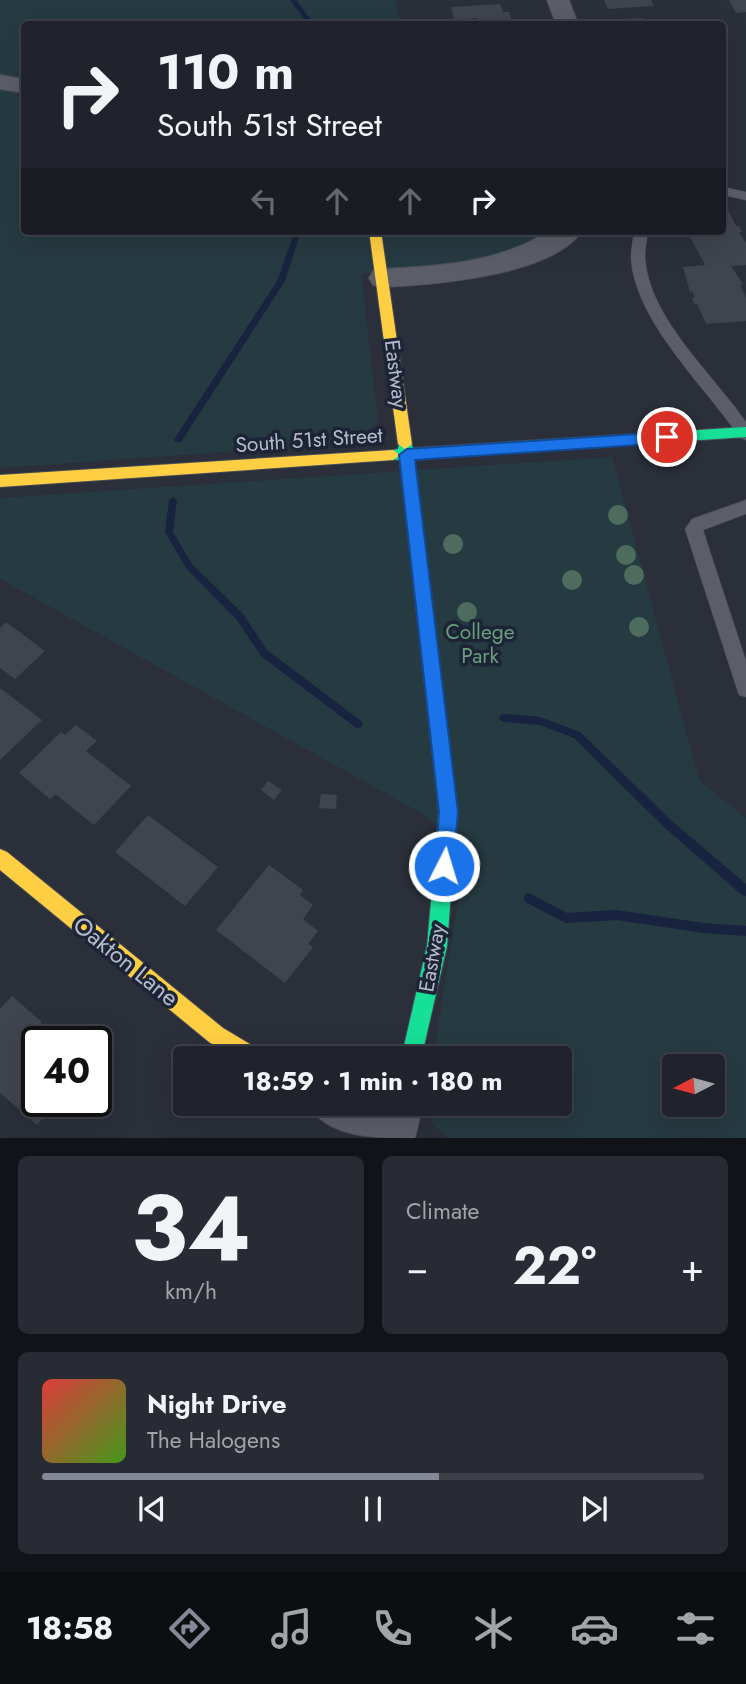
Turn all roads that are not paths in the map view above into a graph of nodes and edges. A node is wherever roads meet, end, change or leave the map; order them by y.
1 (558, 0) edge
2 (566, 21) edge
3 (0, 82) edge
4 (21, 86) edge
5 (726, 192) edge
6 (746, 196) edge
7 (376, 235) edge
8 (561, 235) edge
9 (640, 235) edge
10 (383, 278) junction
11 (746, 433) edge
12 (407, 455) junction
13 (0, 481) edge
14 (746, 507) edge
15 (746, 689) edge
16 (0, 858) edge
17 (234, 1046) edge
18 (414, 1046) edge
19 (349, 1116) edge
20 (397, 1116) edge
21 (382, 1138) edge
22 (391, 1138) edge

1 - 2 street
3 - 4 street
5 - 6 lane
7 - 10 street, Eastway
8 - 10 street
9 - 11 lane
10 - 12 street, Eastway
11 - 12 street, South 51st Street
12 - 13 street, South 51st Street
12 - 18 street, Eastway
14 - 15 lane
16 - 17 street, Oakton Lane
19 - 21 street
20 - 22 street

